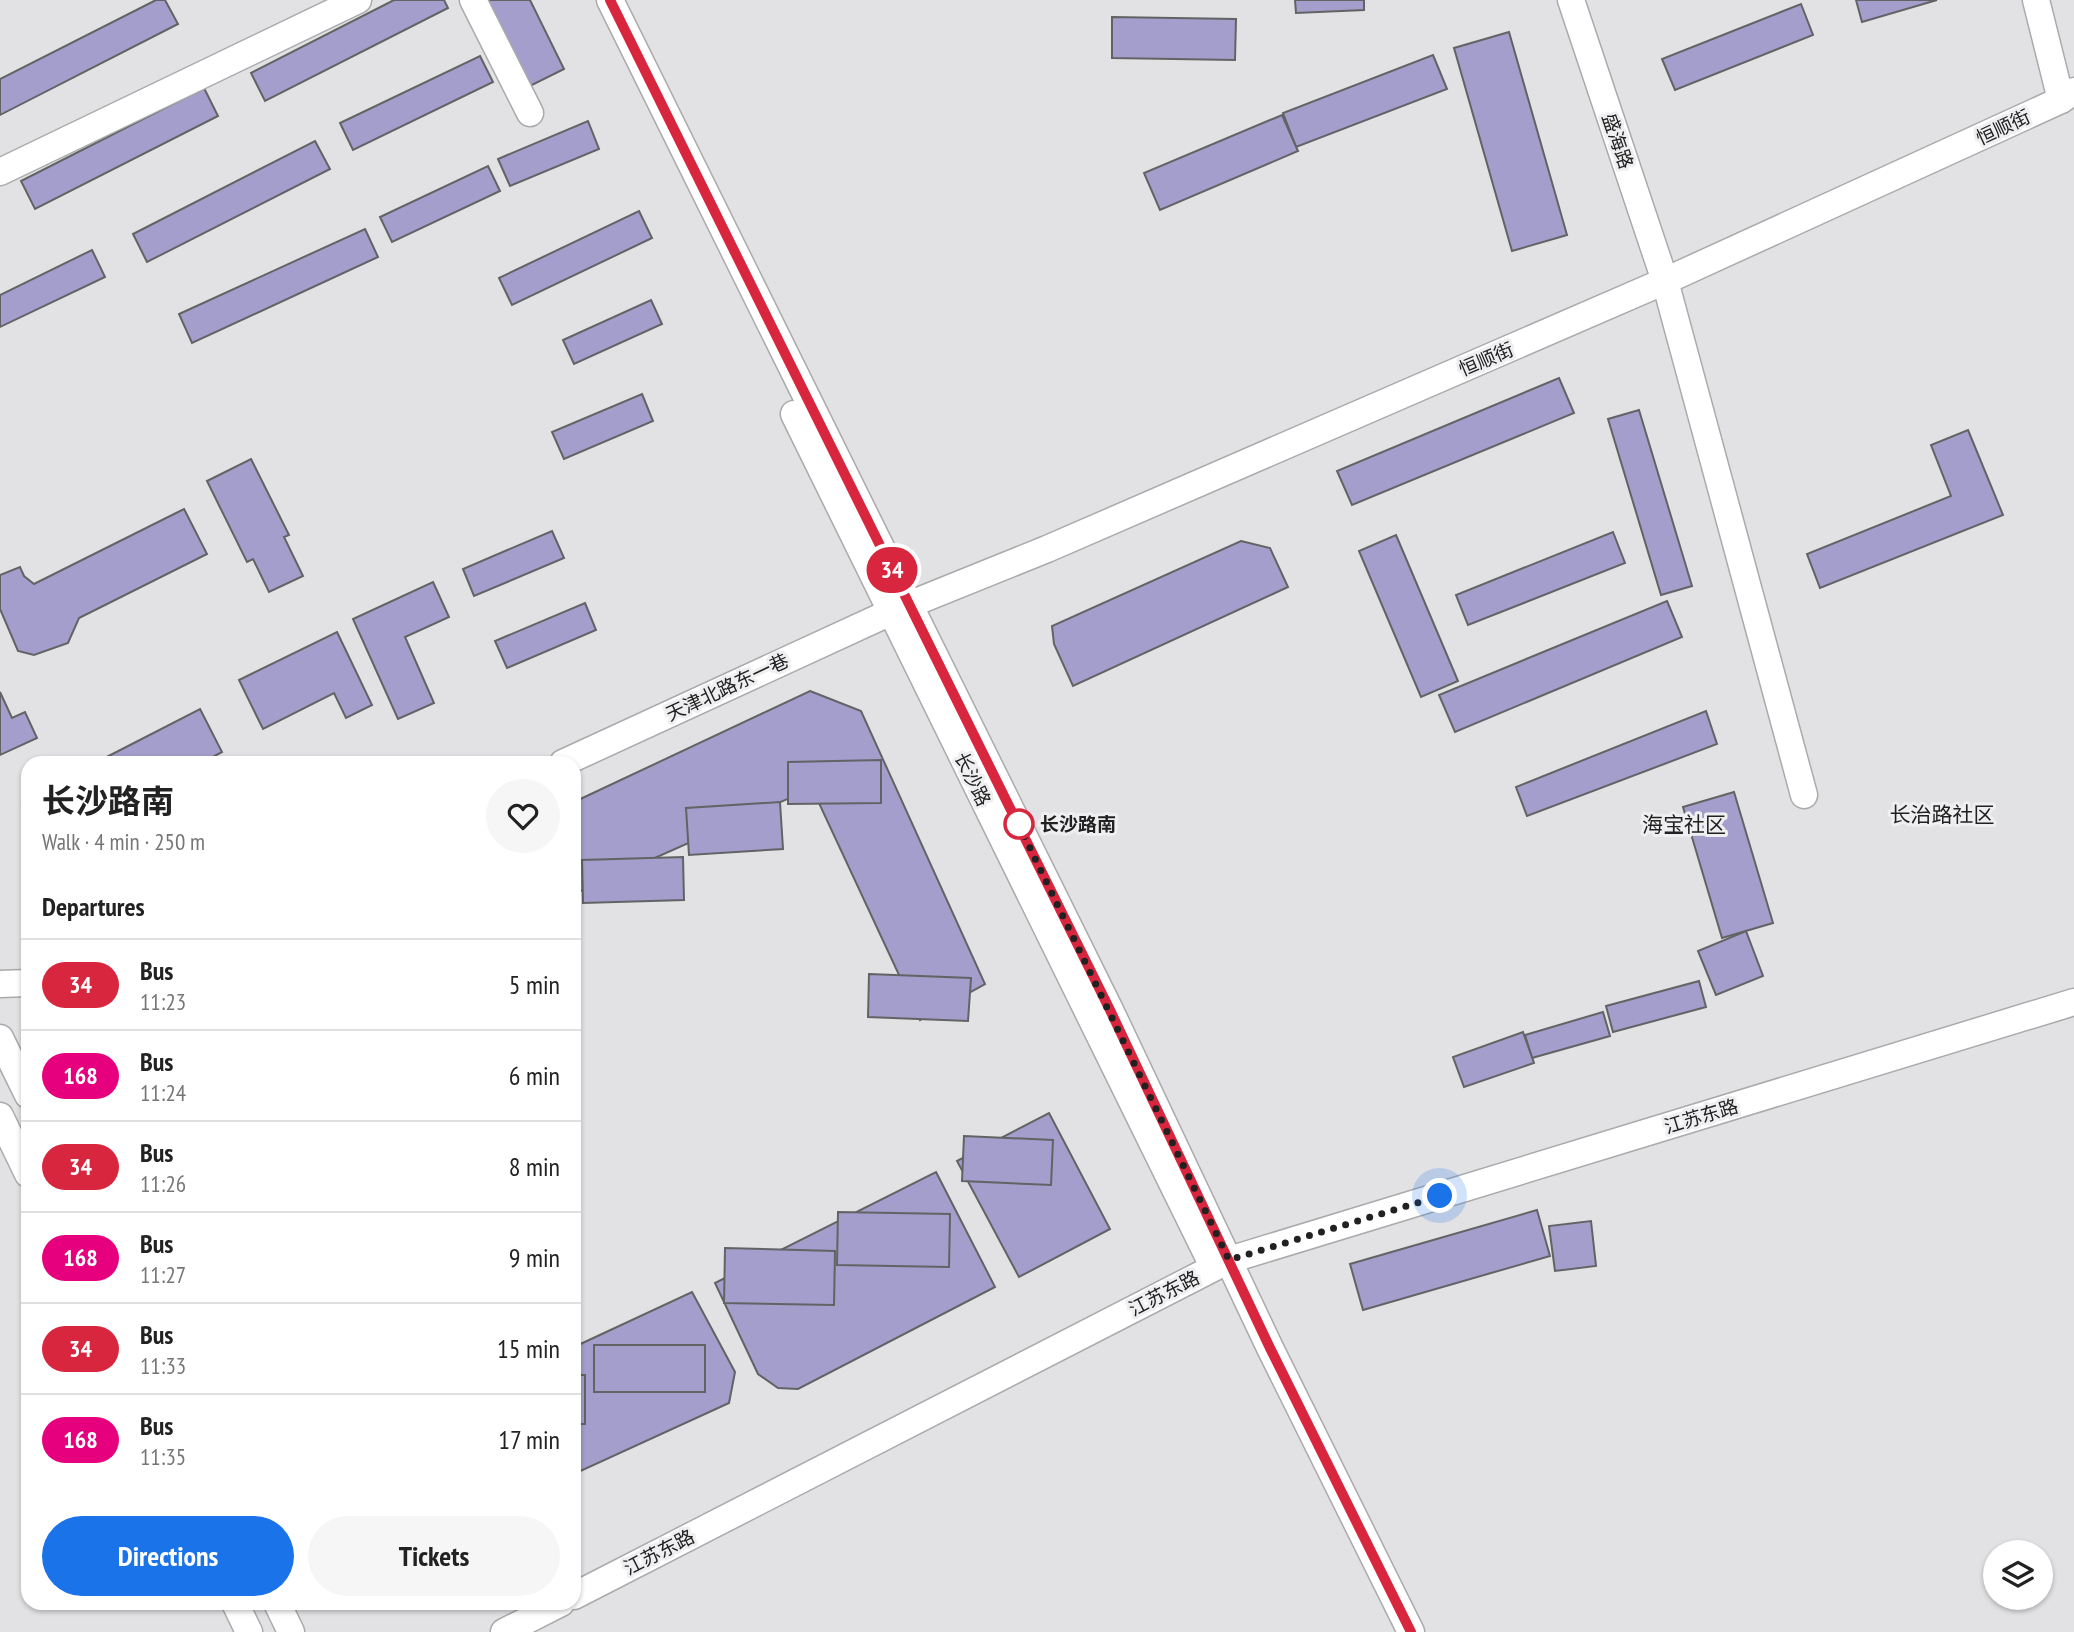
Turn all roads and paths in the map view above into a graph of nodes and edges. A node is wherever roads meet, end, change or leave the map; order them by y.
1 (358, 0) edge
2 (472, 0) edge
3 (593, 0) edge
4 (610, 0) edge
5 (1571, 0) edge
6 (2036, 0) edge
7 (2068, 96) edge
8 (530, 113) dead end
9 (0, 172) edge
10 (1665, 281) junction
11 (901, 609) junction
12 (578, 756) edge
13 (1804, 795) dead end
14 (0, 984) edge
15 (21, 984) edge
16 (2074, 1002) edge
17 (0, 1038) edge
18 (21, 1081) edge
19 (0, 1116) edge
20 (21, 1160) edge
21 (1221, 1264) junction
22 (581, 1592) edge
23 (238, 1610) edge
24 (280, 1610) edge
25 (547, 1610) edge
26 (249, 1632) edge
27 (291, 1632) edge
28 (505, 1632) edge
29 (1392, 1632) edge
30 (1411, 1632) edge

1 - 9 street
2 - 8 street
3 - 11 street, 长沙路
4 - 11 street, 长沙路
5 - 10 street, 盛海路
6 - 7 street
7 - 10 street, 恒顺街
10 - 11 street, 恒顺街
10 - 13 street, 盛海路
11 - 12 street, 天津北路东一巷
11 - 21 street, 长沙路
14 - 15 street
16 - 21 street, 江苏东路
17 - 18 street
19 - 20 street
21 - 22 street, 江苏东路
21 - 29 street, 长沙路
21 - 30 street, 长沙路
23 - 26 street
24 - 27 street
25 - 28 street

